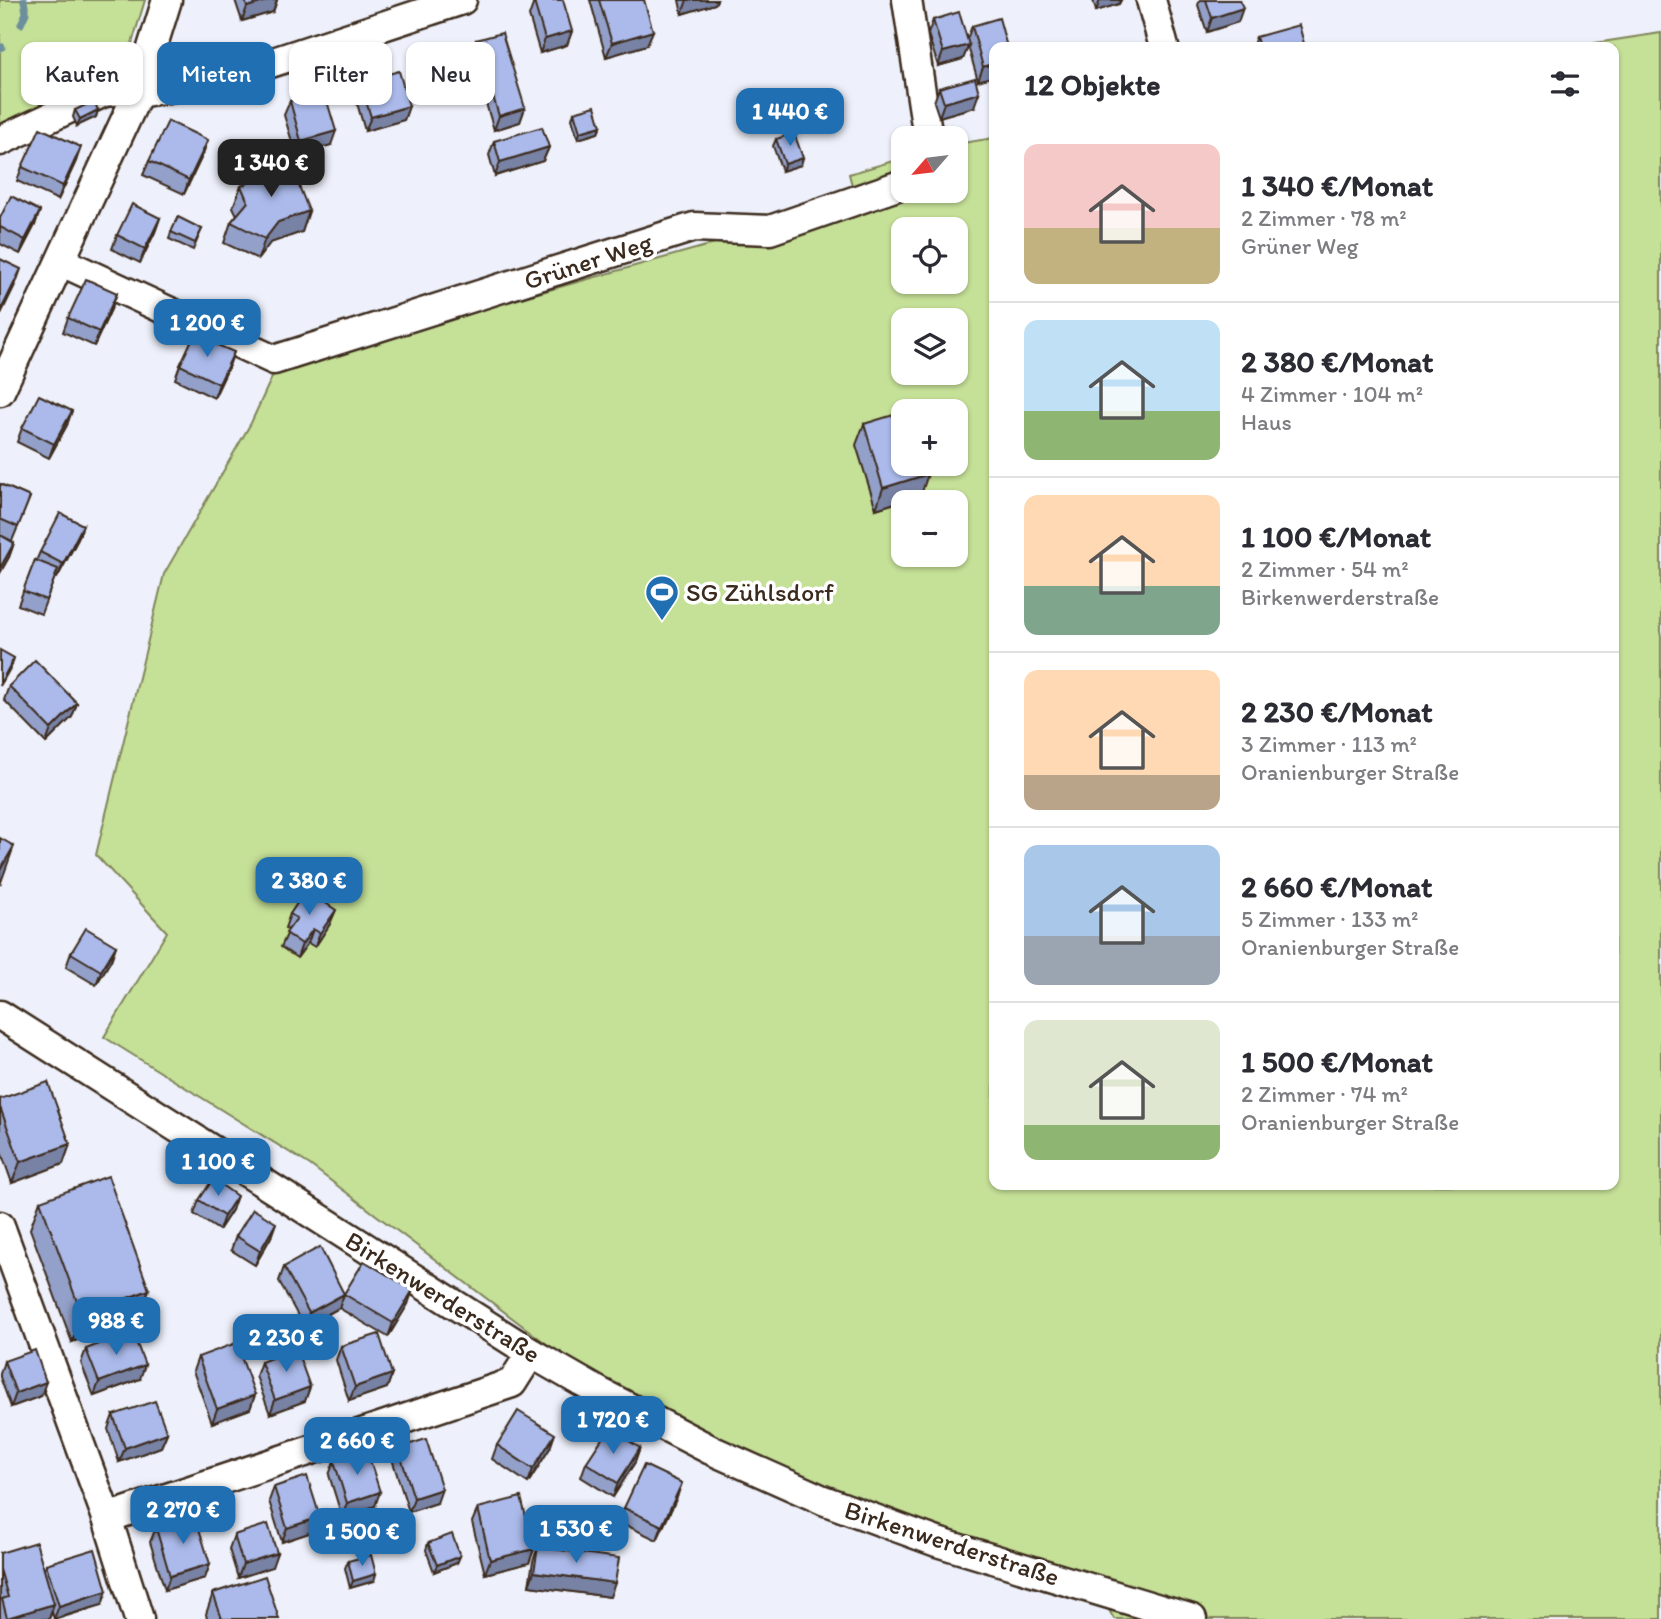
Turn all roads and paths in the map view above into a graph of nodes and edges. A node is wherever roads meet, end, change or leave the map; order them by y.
1 (167, 0) edge
2 (462, 0) edge
3 (907, 0) edge
4 (1150, 0) edge
5 (1163, 42) edge
6 (143, 77) edge
7 (143, 92) edge
8 (76, 105) edge
9 (133, 105) edge
10 (926, 126) edge
11 (0, 141) edge
12 (891, 188) edge
13 (62, 262) junction
14 (0, 391) edge
15 (0, 1015) edge
16 (0, 1226) edge
17 (531, 1353) junction
18 (107, 1518) junction
19 (139, 1619) edge
20 (1192, 1619) edge

1 - 6 street
2 - 7 street
3 - 10 street
4 - 5 street
8 - 11 street
9 - 13 street
12 - 13 street, Grüner Weg
13 - 14 street
15 - 17 street, Birkenwerderstraße
16 - 18 street
17 - 18 street
17 - 20 street, Birkenwerderstraße
18 - 19 street

